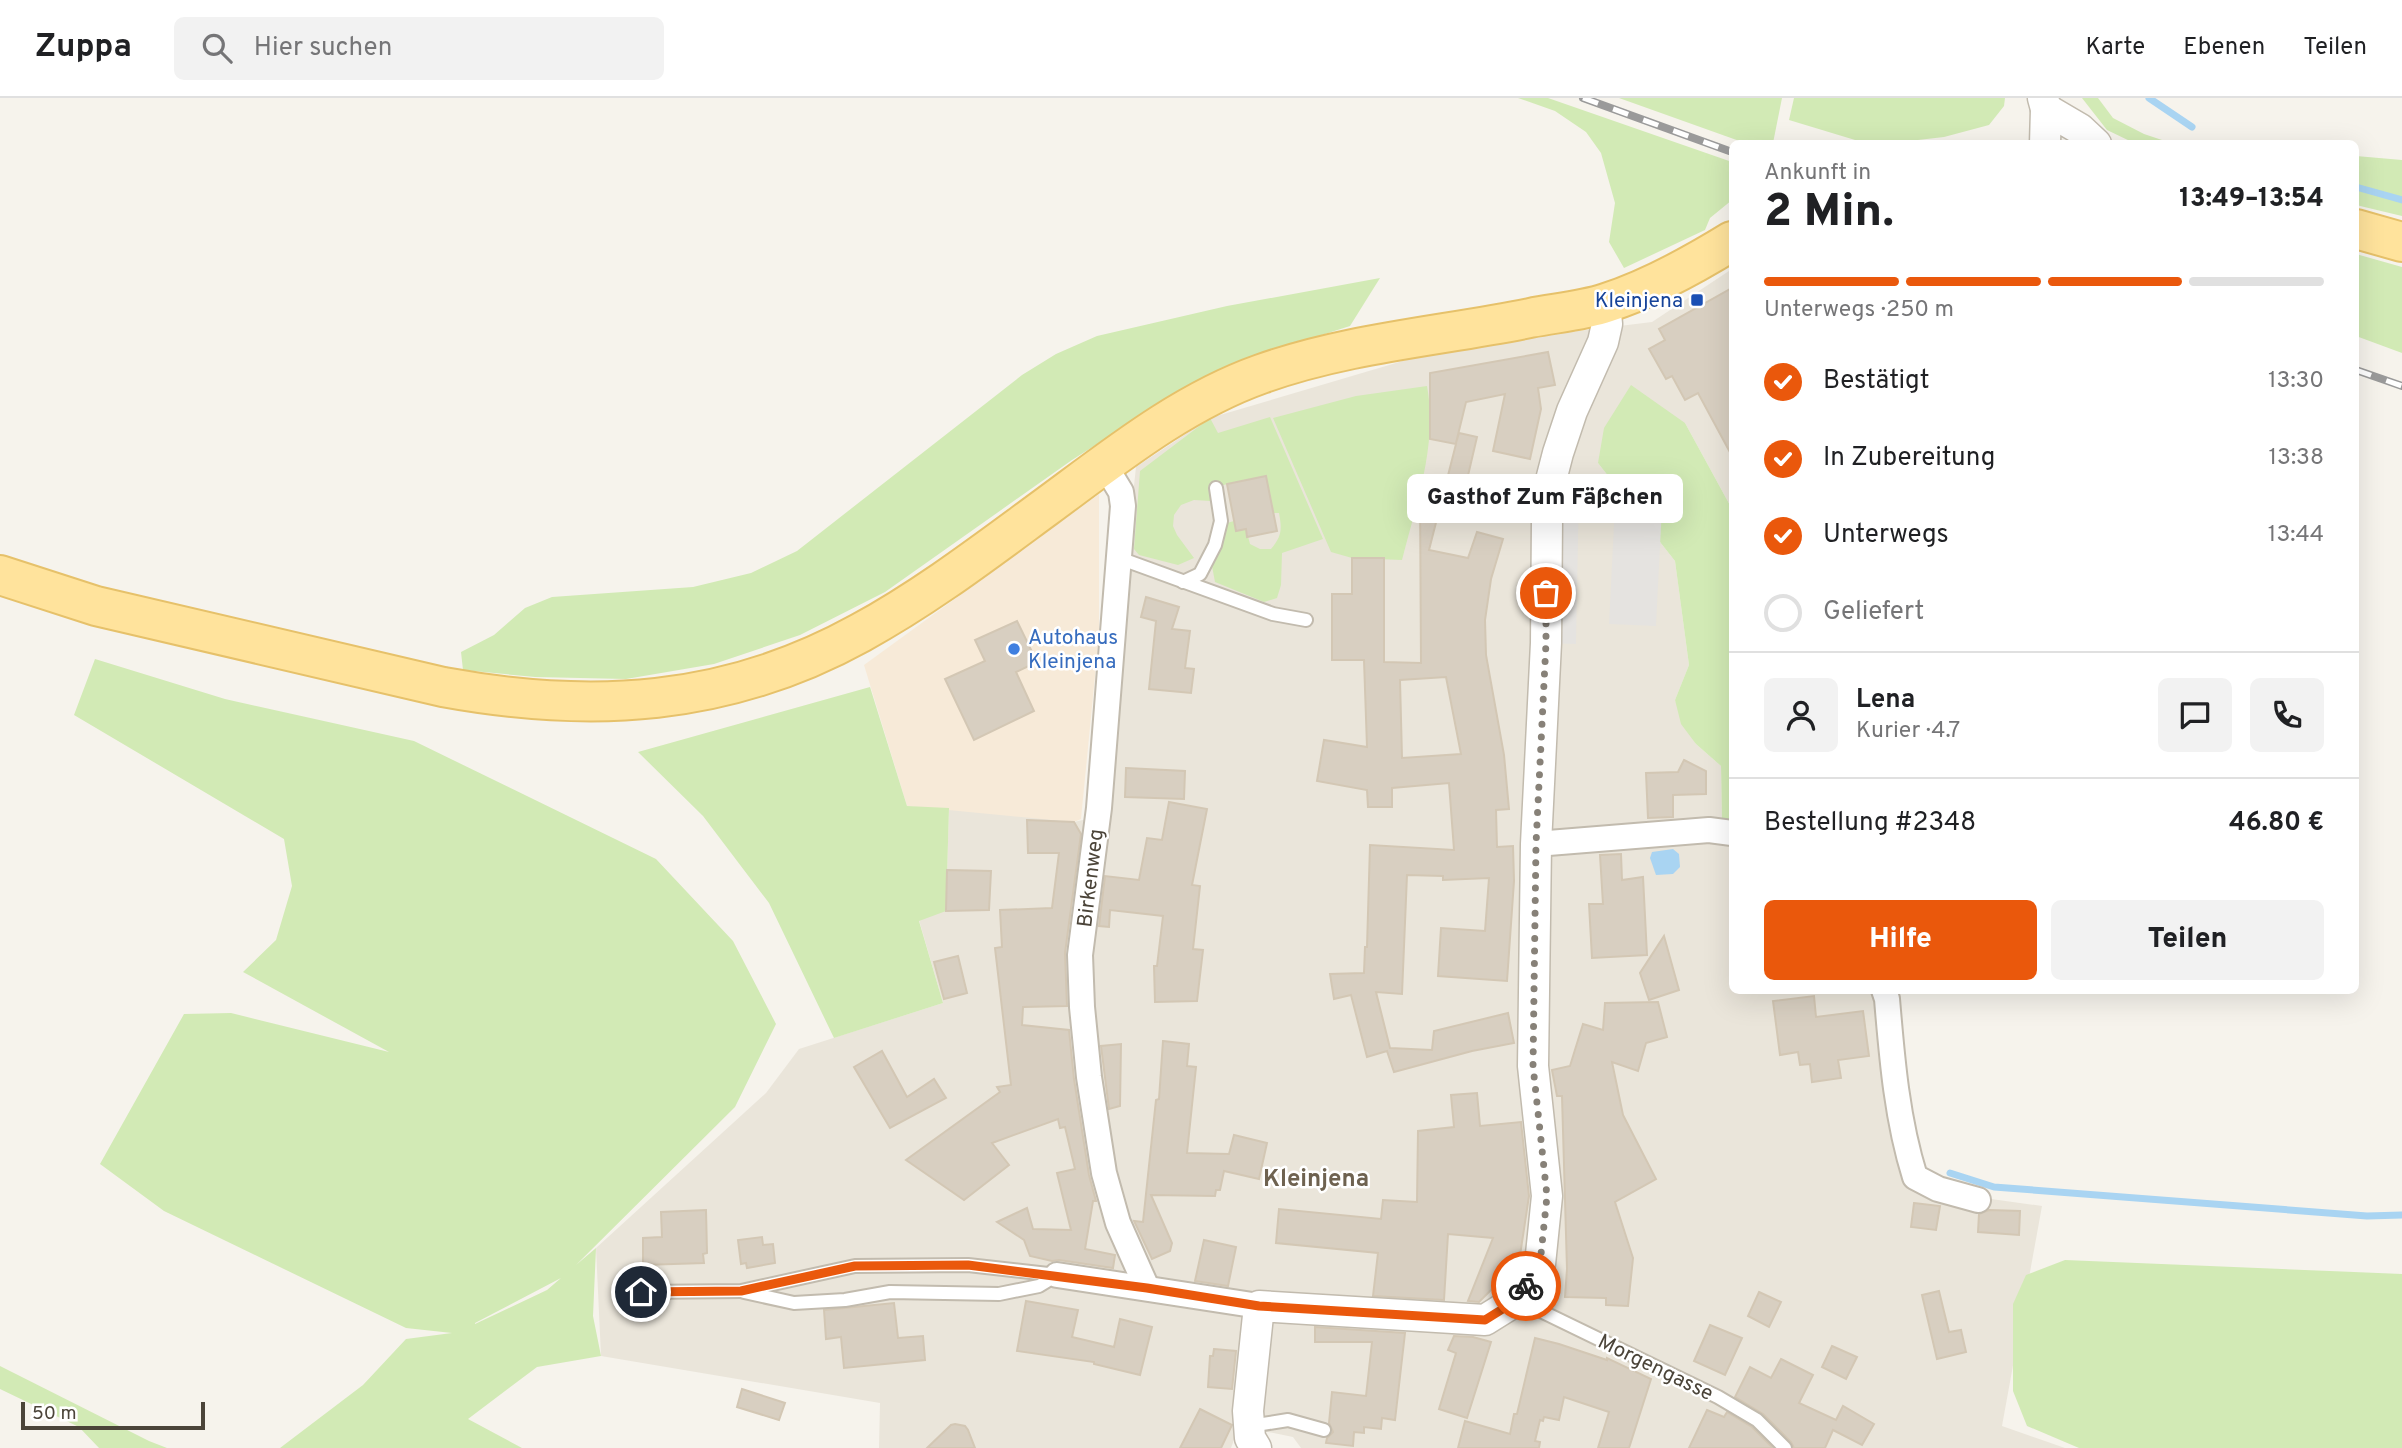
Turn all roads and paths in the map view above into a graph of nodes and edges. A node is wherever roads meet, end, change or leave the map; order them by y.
1 (2045, 103) edge
2 (2045, 140) edge
3 (2092, 140) edge
4 (2359, 230) edge
5 (2402, 242) edge
6 (1729, 243) edge
7 (1605, 304) junction
8 (1104, 464) junction
9 (1216, 488) dead end
10 (1119, 558) junction
11 (0, 575) edge
12 (1183, 582) junction
13 (1306, 620) dead end
14 (1729, 833) edge
15 (1536, 844) junction
16 (1885, 994) edge
17 (1978, 1200) dead end
18 (1056, 1275) junction
19 (1147, 1288) junction
20 (741, 1291) junction
21 (641, 1292) dead end
22 (1517, 1300) junction
23 (1259, 1306) junction
24 (1324, 1430) dead end
25 (1249, 1440) edge
26 (1785, 1448) edge

1 - 2 street
1 - 3 street
4 - 5 main road
6 - 7 main road
7 - 8 main road
7 - 15 street
8 - 10 street, Birkenweg
8 - 11 main road
9 - 12 lane
10 - 12 lane
10 - 19 street, Birkenweg
12 - 13 lane
14 - 15 street
15 - 22 street
16 - 17 street
18 - 19 street
18 - 20 lane
18 - 20 lane
19 - 23 street
20 - 21 lane
22 - 23 street
22 - 26 lane, Morgengasse
23 - 25 street
24 - 25 lane

